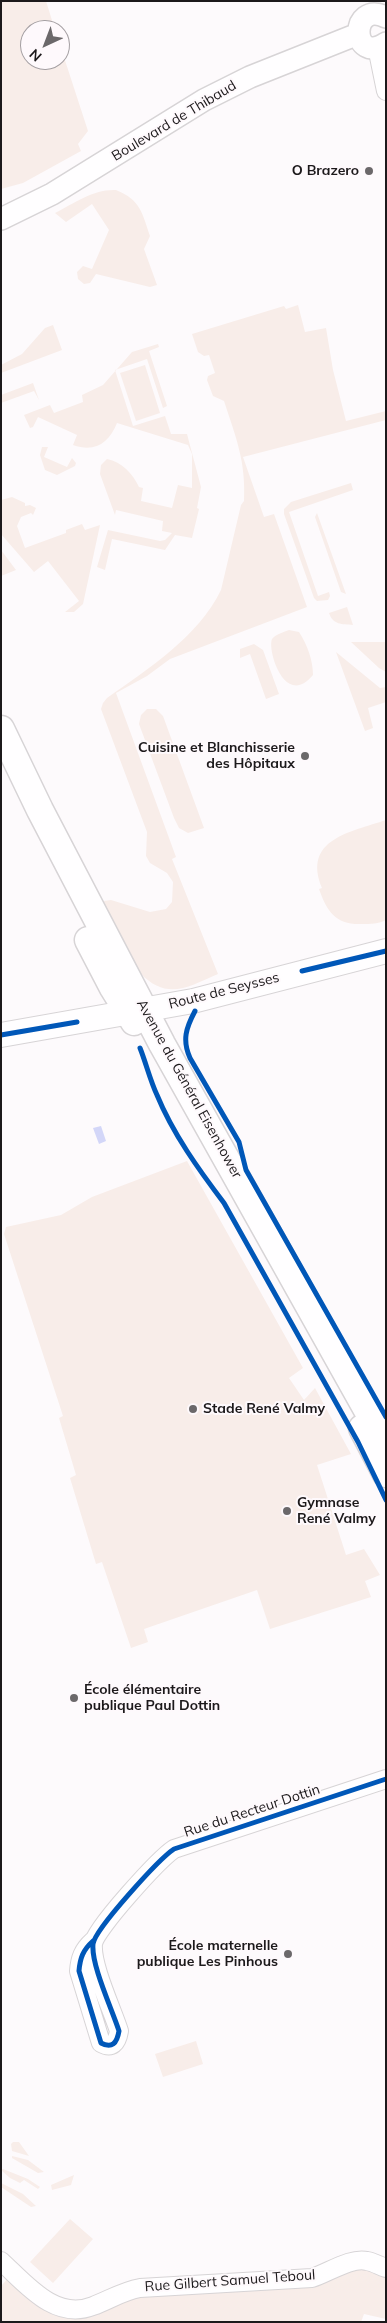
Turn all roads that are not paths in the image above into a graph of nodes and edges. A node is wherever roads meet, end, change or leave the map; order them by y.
1 (376, 11) edge
2 (358, 34) junction
3 (381, 45) edge
4 (386, 91) edge
5 (22, 208) junction
6 (1, 212) edge
7 (1, 219) edge
8 (1, 729) edge
9 (1, 766) edge
10 (386, 951) edge
11 (137, 1012) junction
12 (1, 1035) edge
13 (386, 1444) edge
14 (386, 1474) edge
15 (386, 1779) edge
16 (93, 1941) junction
17 (1, 2261) edge
18 (386, 2268) edge

1 - 2 street
2 - 3 street
2 - 5 street, Boulevard de Thibaud
3 - 4 street
5 - 6 street, Boulevard de Thibaud
5 - 7 street, Boulevard de Thibaud
8 - 11 main road, Avenue du Général Eisenhower
9 - 11 main road, Avenue du Général Eisenhower
10 - 11 main road, Route de Seysses
11 - 12 main road, Route de Seysses
11 - 13 main road, Avenue du Général Eisenhower
11 - 14 main road, Avenue du Général Eisenhower
15 - 16 street, Rue du Recteur Dottin
16 - 16 street, Rue du Recteur Dottin
17 - 18 street, Rue Gilbert Samuel Teboul

